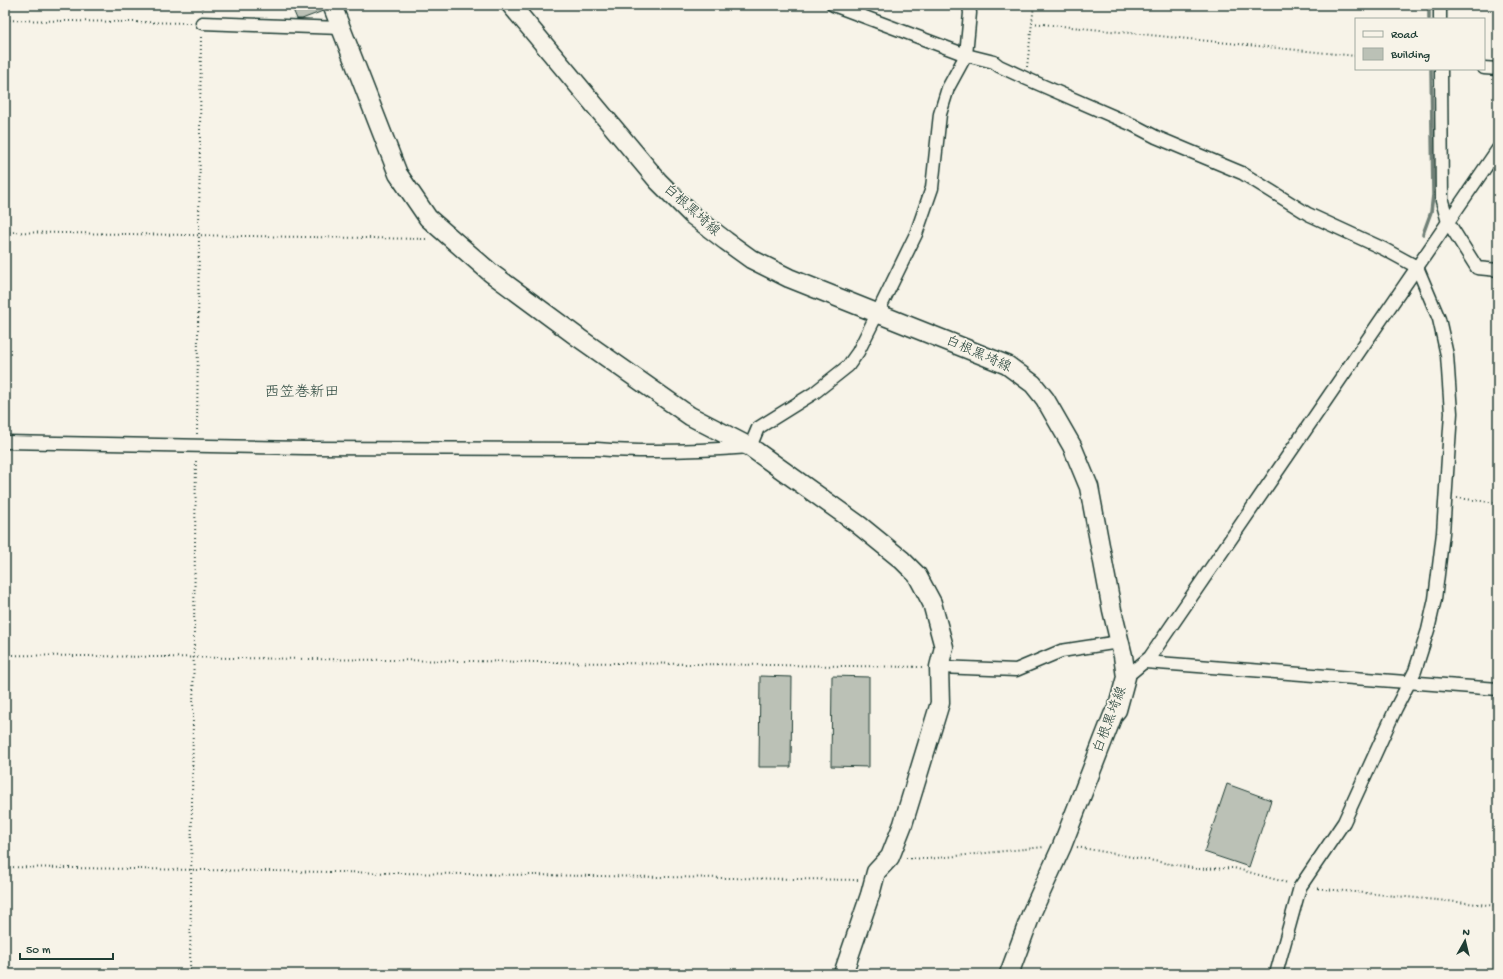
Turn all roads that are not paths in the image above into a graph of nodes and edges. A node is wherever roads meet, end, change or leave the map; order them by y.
1 (332, 5) edge
2 (511, 5) edge
3 (833, 5) edge
4 (969, 5) edge
5 (1440, 5) edge
6 (1440, 18) edge
7 (202, 23) road end
8 (341, 28) junction
9 (966, 55) junction
10 (1485, 68) edge
11 (1441, 70) edge
12 (1498, 70) edge
13 (1498, 149) edge
14 (1448, 222) junction
15 (1417, 267) junction
16 (1498, 270) edge
17 (877, 314) junction
18 (5, 442) edge
19 (750, 447) junction
20 (1119, 642) junction
21 (1145, 662) junction
22 (939, 667) junction
23 (1126, 677) junction
24 (1410, 682) junction
25 (1498, 689) edge
26 (843, 974) edge
27 (1008, 974) edge
28 (1276, 974) edge

1 - 8 main road
2 - 17 main road, 白根黒埼線
3 - 9 street
4 - 9 street
5 - 6 street
7 - 8 street
8 - 19 main road
9 - 15 street
9 - 17 street
10 - 12 street
11 - 14 street
13 - 14 street
14 - 15 street
14 - 16 street
15 - 21 street
15 - 24 street
17 - 19 street
17 - 20 main road, 白根黒埼線
18 - 19 street
19 - 22 main road
20 - 22 street
20 - 23 main road, 白根黒埼線
21 - 23 street
21 - 24 street
22 - 26 main road
23 - 27 main road, 白根黒埼線
24 - 25 street
24 - 28 street

